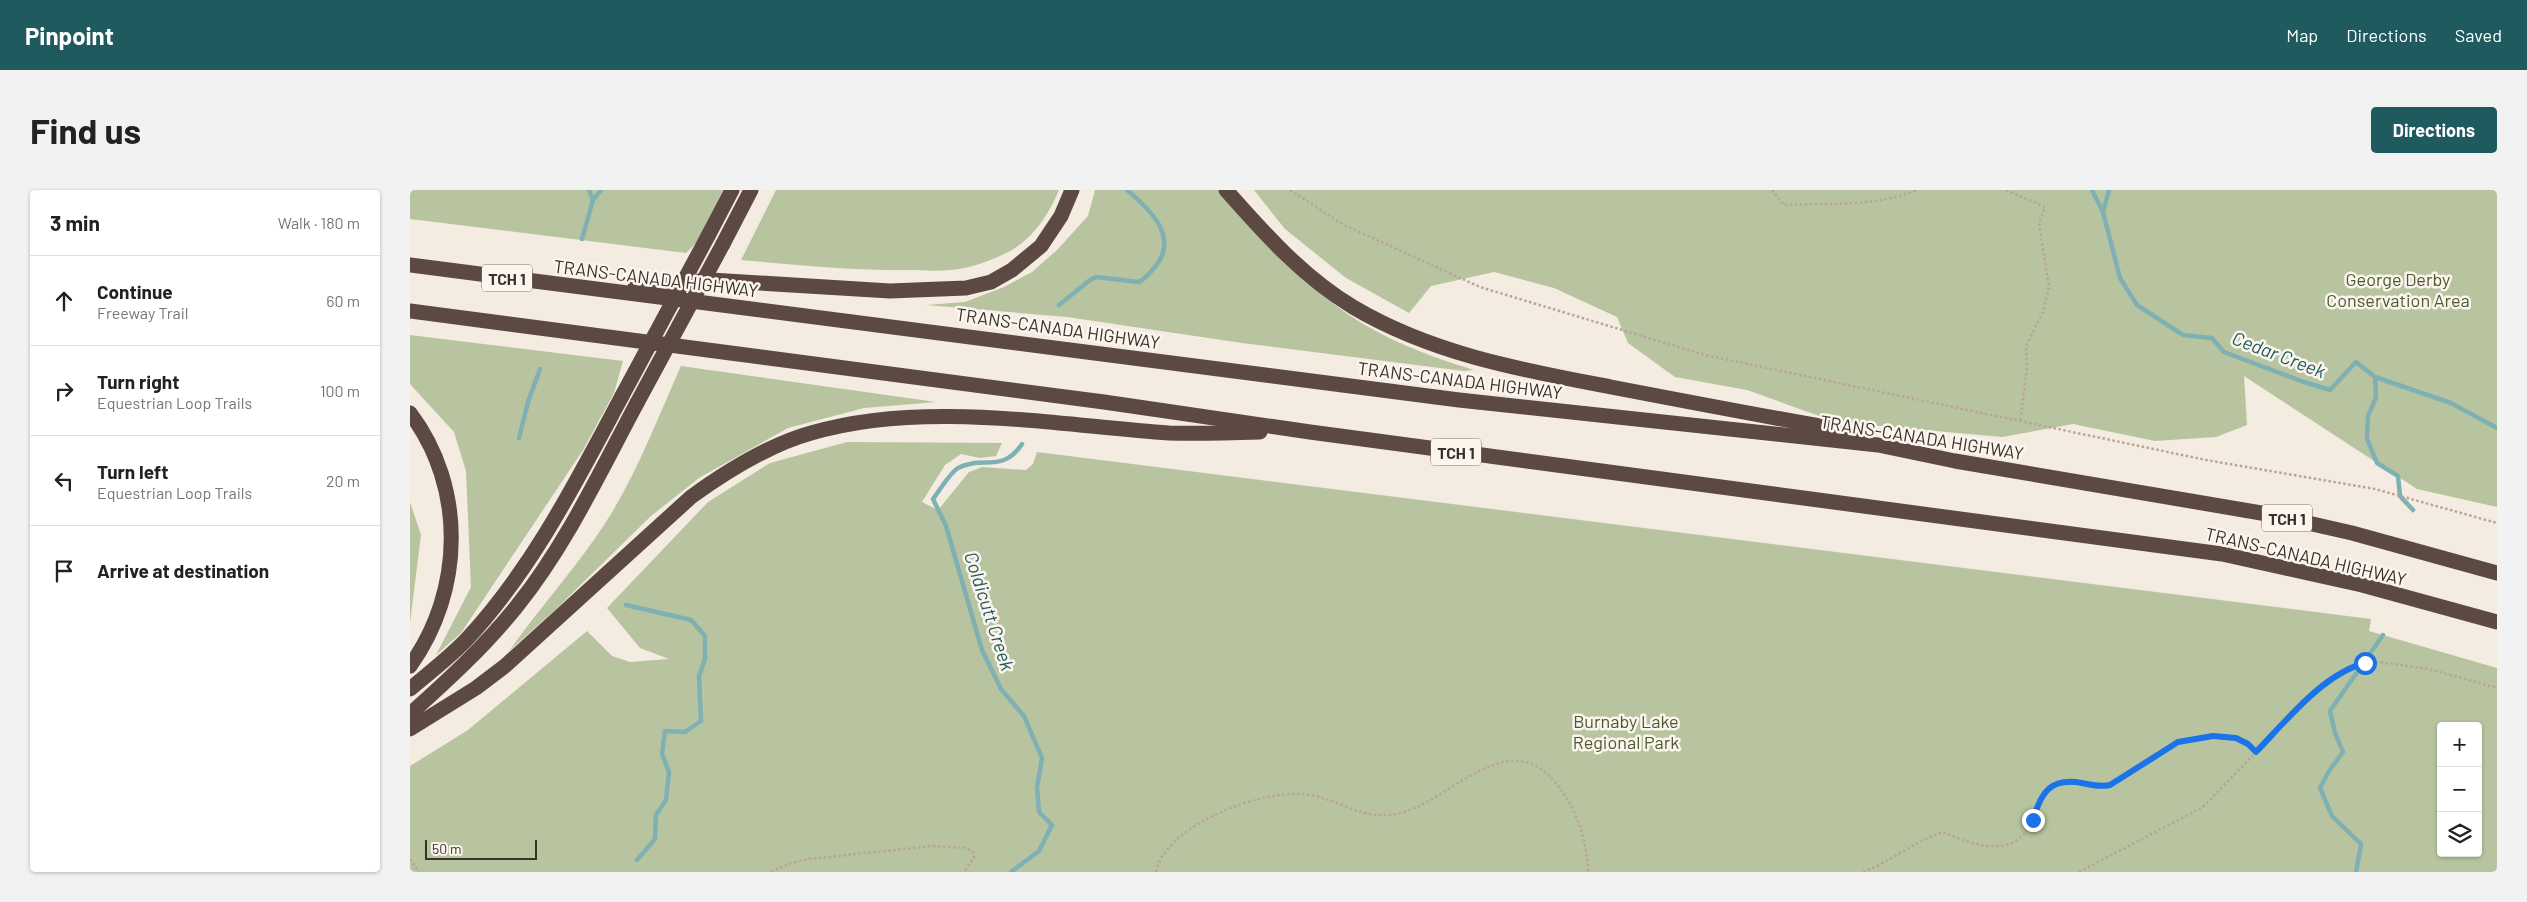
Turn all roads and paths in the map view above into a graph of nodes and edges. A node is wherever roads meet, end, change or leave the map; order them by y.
1 (732, 190) edge
2 (751, 190) edge
3 (1072, 190) edge
4 (1226, 190) edge
5 (1290, 190) edge
6 (1772, 190) edge
7 (1916, 190) edge
8 (2006, 190) edge
9 (410, 265) edge
10 (605, 290) junction
11 (410, 311) edge
12 (410, 413) edge
13 (2020, 422) junction
14 (1310, 432) junction
15 (1878, 445) junction
16 (2497, 523) edge
17 (2497, 573) edge
18 (2497, 622) edge
19 (410, 666) edge
20 (2497, 688) edge
21 (410, 689) edge
22 (410, 714) edge
23 (410, 729) edge
24 (2256, 752) junction
25 (410, 858) edge
26 (419, 872) edge
27 (770, 872) edge
28 (964, 872) edge
29 (1156, 872) edge
30 (1588, 872) edge
31 (1863, 872) edge
32 (2079, 872) edge

1 - 21 highway, bridge
2 - 22 highway, bridge
3 - 10 highway
4 - 15 highway
5 - 13 path
6 - 7 path
8 - 13 path
9 - 10 highway, TRANS-CANADA HIGHWAY / TCH 1
10 - 15 highway, TRANS-CANADA HIGHWAY / TCH 1
11 - 14 highway, TRANS-CANADA HIGHWAY / TCH 1
12 - 19 highway
13 - 16 path
14 - 18 highway, TRANS-CANADA HIGHWAY / TCH 1
14 - 23 highway
15 - 17 highway, TRANS-CANADA HIGHWAY / TCH 1
20 - 24 path
24 - 31 path
24 - 32 path
25 - 26 path
27 - 28 path
29 - 30 path

